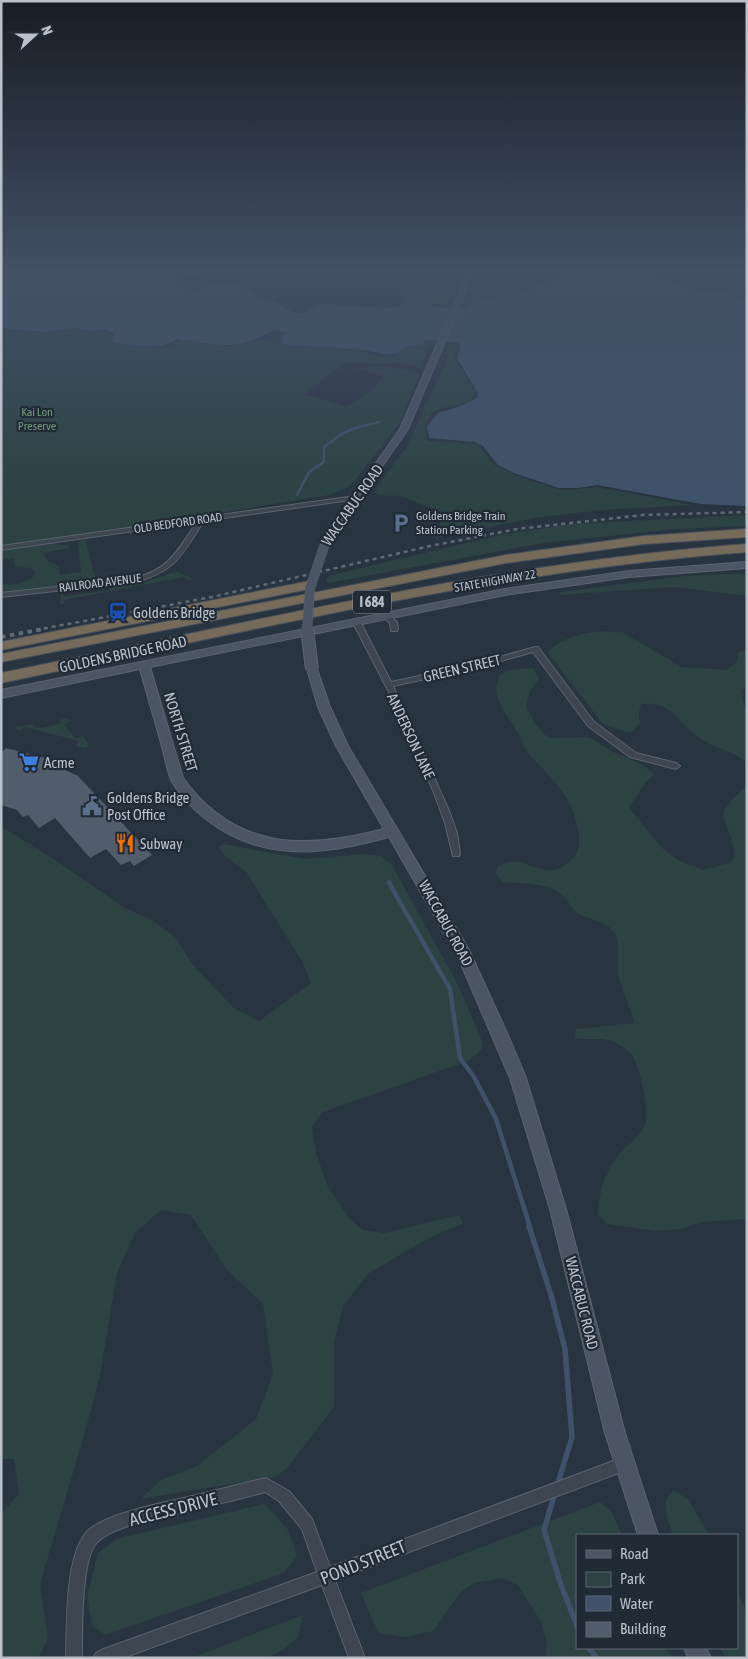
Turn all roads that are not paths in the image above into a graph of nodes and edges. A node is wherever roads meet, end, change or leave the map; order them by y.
1 (439, 347) edge
2 (355, 498) junction
3 (202, 519) junction
4 (747, 533) edge
5 (1, 548) edge
6 (747, 548) edge
7 (747, 565) edge
8 (310, 585) junction
9 (1, 595) edge
10 (385, 615) junction
11 (356, 621) junction
12 (394, 629) dead end
13 (250, 643) joint
14 (1, 646) edge
15 (1, 658) edge
16 (144, 665) junction
17 (1, 678) edge
18 (388, 685) junction
19 (1, 694) edge
20 (676, 766) dead end
21 (393, 831) junction
22 (456, 854) dead end
23 (624, 1464) junction
24 (648, 1534) edge
25 (328, 1577) junction
26 (74, 1658) edge
27 (101, 1658) edge
28 (357, 1658) edge

1 - 2 main road, WACCABUC ROAD
2 - 3 street, OLD BEDFORD ROAD
2 - 8 main road, WACCABUC ROAD, bridge
3 - 5 street, OLD BEDFORD ROAD
3 - 9 street, RAILROAD AVENUE
4 - 15 highway, I 684
6 - 17 highway, I 684
7 - 10 main road, STATE HIGHWAY 22
8 - 14 highway
8 - 21 main road, WACCABUC ROAD, bridge
10 - 11 main road, STATE HIGHWAY 22
10 - 12 street
11 - 13 main road, STATE HIGHWAY 22
11 - 18 street, ANDERSON LANE
13 - 16 main road, GOLDENS BRIDGE ROAD
16 - 19 main road, GOLDENS BRIDGE ROAD
16 - 21 main road, NORTH STREET
18 - 20 street, GREEN STREET
18 - 22 street, ANDERSON LANE
21 - 23 main road, WACCABUC ROAD
23 - 24 main road, WACCABUC ROAD
23 - 25 street, POND STREET
25 - 26 street, ACCESS DRIVE
25 - 27 street, POND STREET
25 - 28 street

